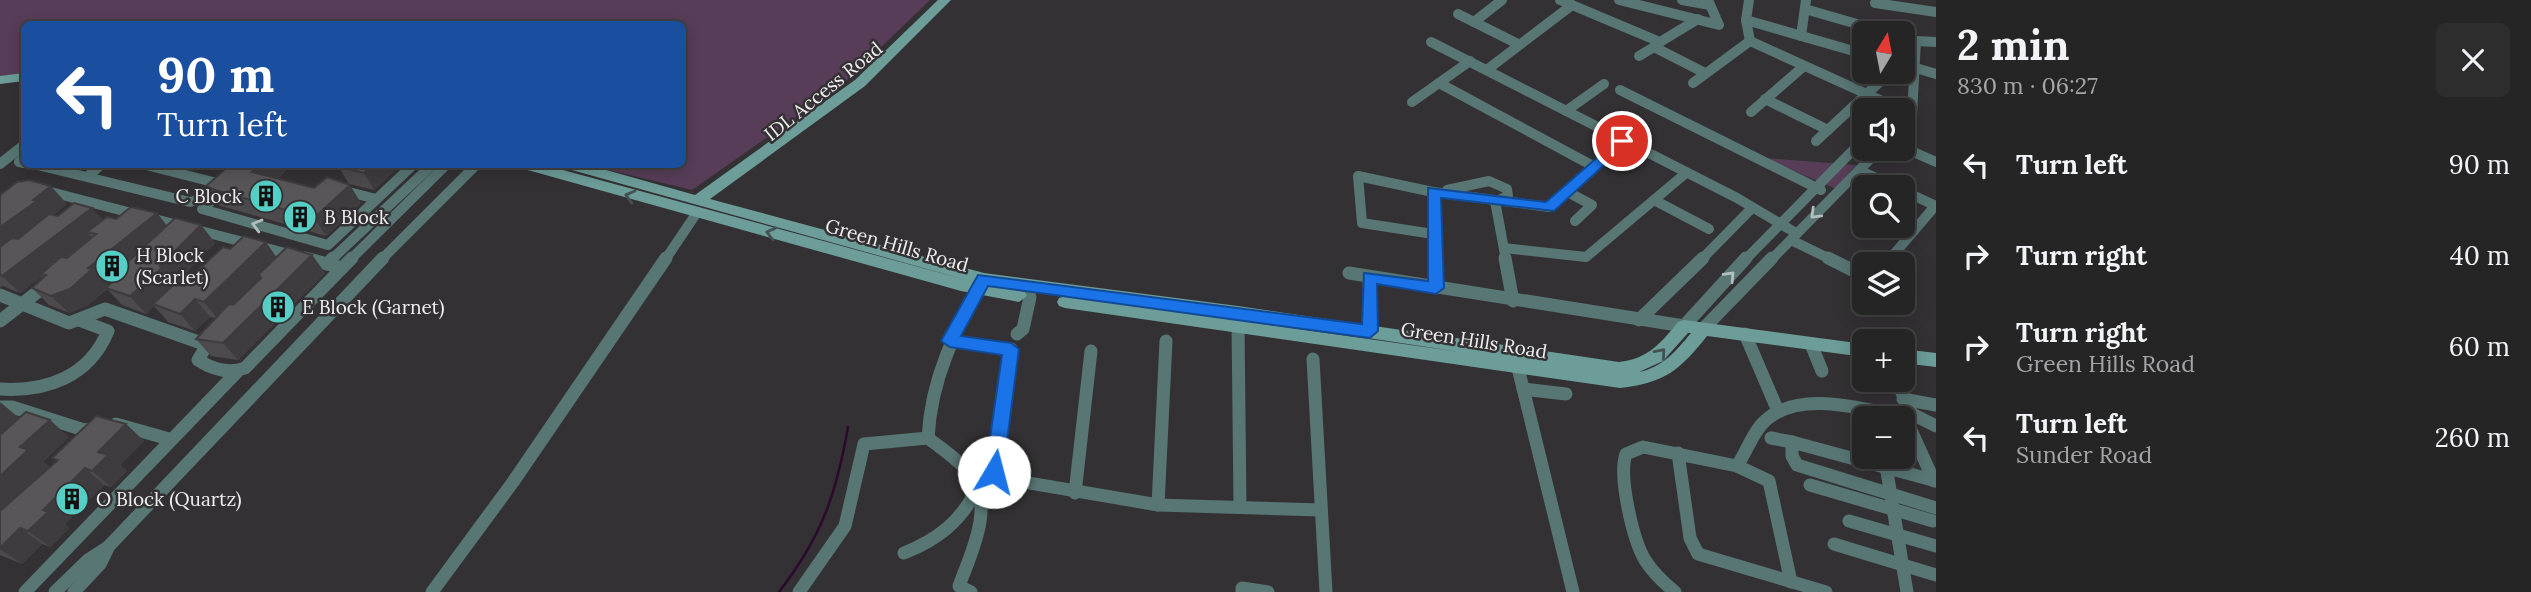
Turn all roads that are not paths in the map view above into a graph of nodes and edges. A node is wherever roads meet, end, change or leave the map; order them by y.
1 (945, 0) edge
2 (954, 0) edge
3 (1502, 0) edge
4 (1560, 0) edge
5 (1619, 0) edge
6 (1682, 0) edge
7 (1749, 0) edge
8 (1871, 1) edge
9 (1709, 2) edge
10 (1572, 5) junction
11 (1805, 5) edge
12 (1936, 12) edge
13 (1458, 14) dead end
14 (1698, 19) junction
15 (1745, 20) junction
16 (1852, 21) edge
17 (1474, 22) junction
18 (1801, 36) junction
19 (1750, 41) junction
20 (1916, 41) joint
21 (1432, 42) dead end
22 (1936, 42) edge
23 (1518, 44) junction
24 (1657, 45) junction
25 (1852, 51) edge
26 (1639, 56) dead end
27 (1470, 61) junction
28 (1804, 66) junction
29 (1916, 68) junction
30 (1488, 69) junction
31 (1705, 73) junction
32 (1936, 74) edge
33 (21, 77) edge
34 (0, 80) edge
35 (1439, 83) junction
36 (1693, 83) dead end
37 (21, 84) edge
38 (1604, 84) dead end
39 (1877, 84) edge
40 (0, 87) edge
41 (1620, 90) dead end
42 (1866, 94) junction
43 (1876, 98) edge
44 (1907, 98) edge
45 (1766, 99) junction
46 (1412, 102) dead end
47 (829, 111) junction
48 (1566, 111) junction
49 (1751, 112) dead end
50 (1828, 130) junction
51 (1622, 141) junction
52 (1816, 141) dead end
53 (21, 147) edge
54 (1852, 151) edge
55 (1915, 153) edge
56 (1869, 161) edge
57 (1936, 162) edge
58 (0, 164) edge
59 (1593, 166) junction
60 (51, 168) edge
61 (97, 168) edge
62 (158, 168) edge
63 (235, 168) edge
64 (248, 168) edge
65 (410, 168) edge
66 (430, 168) edge
67 (442, 168) edge
68 (473, 168) edge
69 (539, 168) edge
70 (579, 168) edge
71 (1860, 170) junction
72 (1686, 173) junction
73 (1871, 175) edge
74 (88, 176) junction
75 (218, 183) junction
76 (1816, 187) junction
77 (345, 191) edge
78 (1433, 192) junction
79 (28, 193) edge
80 (1834, 196) junction
81 (1915, 196) edge
82 (1562, 199) junction
83 (376, 200) junction
84 (1654, 200) junction
85 (1495, 201) junction
86 (701, 206) junction
87 (1936, 206) edge
88 (396, 207) junction
89 (1752, 208) junction
90 (1575, 221) dead end
91 (1779, 223) junction
92 (1709, 229) dead end
93 (1433, 234) junction
94 (1794, 236) junction
95 (1504, 248) junction
96 (1896, 252) edge
97 (295, 256) junction
98 (327, 264) junction
99 (285, 266) edge
100 (342, 268) junction
101 (1852, 269) edge
102 (64, 271) edge
103 (1349, 273) dead end
104 (1369, 277) junction
105 (981, 285) junction
106 (1436, 288) junction
107 (0, 295) edge
108 (1030, 298) junction
109 (1513, 301) junction
110 (23, 303) junction
111 (79, 320) junction
112 (1639, 320) junction
113 (0, 321) edge
114 (1238, 324) junction
115 (1684, 326) junction
116 (1704, 328) junction
117 (1370, 331) junction
118 (1017, 334) dead end
119 (1745, 334) junction
120 (950, 341) junction
121 (1166, 341) dead end
122 (1811, 344) junction
123 (1852, 349) edge
124 (1091, 351) dead end
125 (1915, 358) edge
126 (1313, 359) dead end
127 (1936, 360) edge
128 (1518, 368) junction
129 (1822, 371) dead end
130 (237, 372) junction
131 (1523, 388) junction
132 (0, 389) edge
133 (1900, 392) edge
134 (1566, 394) dead end
135 (1903, 399) junction
136 (1936, 405) edge
137 (1905, 406) edge
138 (0, 407) edge
139 (1778, 411) junction
140 (1852, 412) edge
141 (1915, 418) edge
142 (112, 422) junction
143 (1936, 426) edge
144 (1915, 432) edge
145 (1765, 436) junction
146 (928, 438) junction
147 (169, 439) junction
148 (93, 441) edge
149 (1793, 442) junction
150 (1678, 453) junction
151 (1852, 454) edge
152 (1737, 466) junction
153 (977, 469) dead end
154 (1887, 469) edge
155 (1905, 469) edge
156 (994, 472) junction
157 (1935, 481) edge
158 (1810, 485) dead end
159 (977, 486) junction
160 (1075, 493) junction
161 (1893, 502) junction
162 (1158, 505) junction
163 (1240, 507) junction
164 (1321, 510) junction
165 (1934, 515) edge
166 (1849, 521) dead end
167 (1898, 535) junction
168 (1834, 544) dead end
169 (109, 546) junction
170 (1936, 546) edge
171 (904, 553) dead end
172 (1903, 566) junction
173 (1936, 575) edge
174 (1794, 585) edge
175 (25, 592) edge
176 (55, 592) edge
177 (74, 592) edge
178 (432, 592) edge
179 (799, 592) edge
180 (971, 592) edge
181 (1242, 592) edge
182 (1268, 592) edge
183 (1326, 592) edge
184 (1573, 592) edge
185 (1675, 592) edge
186 (1826, 592) edge
187 (1908, 592) edge

1 - 47 street
2 - 47 street, IDL Access Road
3 - 17 street
4 - 10 street
5 - 14 street
6 - 9 street
7 - 15 street
8 - 12 street
9 - 14 street
10 - 23 street
10 - 24 street
11 - 16 street
11 - 18 street
13 - 17 street
14 - 24 street
15 - 18 street
15 - 19 street
17 - 23 street
18 - 25 street
19 - 28 street
19 - 31 street
20 - 22 street
20 - 29 street
21 - 27 street
23 - 30 street
24 - 26 street
24 - 31 street
27 - 30 street
27 - 35 street
28 - 42 street
28 - 45 street
29 - 32 street
29 - 44 street
30 - 48 street
31 - 36 street
33 - 34 street
35 - 46 street
35 - 59 street
37 - 40 street
38 - 48 street
39 - 42 street
41 - 76 street
42 - 43 street
42 - 50 street
45 - 49 street
45 - 50 street
47 - 86 street, IDL Access Road
48 - 51 street
50 - 52 street
51 - 59 street
51 - 72 street
53 - 58 street
54 - 76 street
55 - 57 street
56 - 71 street
59 - 82 street
60 - 74 street
61 - 74 street
62 - 75 street
63 - 75 street
83 -> 64 street
65 - 83 street
66 - 88 street
67 - 88 street
68 - 169 street
86 -> 69 street, Green Hills Road
70 - 86 street, Green Hills Road
71 - 73 street
71 - 80 street
72 - 84 street
72 - 89 street
74 - 75 street
76 - 80 street
76 - 91 street
77 - 83 street
78 - 85 street
78 - 85 street
78 - 93 street
78 - 93 street
79 - 97 street
80 -> 94 street
81 - 87 street
82 - 85 street
82 - 90 street
84 - 92 street
84 - 95 street
85 - 95 street
86 - 105 street, Green Hills Road
86 - 178 street
87 - 96 street
88 - 98 street
88 - 100 street
89 - 91 street
89 - 112 street
91 - 94 street
115 -> 91 street
93 - 106 street
94 - 101 street
94 - 116 street
95 - 109 street
97 - 98 street
97 - 99 street
98 - 100 street
100 - 130 street
102 - 110 street
103 - 104 street
104 - 106 street
104 - 117 street
105 - 108 street, Green Hills Road
105 - 117 street, Green Hills Road
105 - 120 street
106 - 109 street
107 - 110 street
108 - 114 street, Green Hills Road
108 - 118 street
109 - 112 street
110 - 111 street
110 - 113 street
111 - 130 street
111 - 132 street
112 - 115 street
114 - 128 street, Green Hills Road
114 - 163 street
115 - 116 street
117 -> 115 street, Green Hills Road
116 - 119 street
116 - 128 street, Green Hills Road
119 - 122 street
119 - 139 street
120 - 146 street
120 - 156 street
121 - 162 street
122 - 123 street
122 - 129 street
124 - 160 street
125 - 127 street
126 - 164 street
128 - 131 street
130 - 147 street
131 - 134 street
131 - 184 street
133 - 135 street
135 - 136 street
135 - 137 street
138 - 142 street
139 - 140 street
139 - 145 street
141 - 143 street
142 - 147 street
142 - 148 street
144 - 157 street
145 - 149 street
145 - 152 street
146 - 159 street
146 - 179 street
147 - 175 street
149 - 151 street
149 - 161 street
150 - 152 street
150 - 174 street
150 - 185 street
152 - 174 street
153 - 156 street
154 - 161 street
155 - 157 street
156 - 160 street
158 - 161 street
159 - 171 street
159 - 180 street
160 - 162 street
161 - 165 street
161 - 167 street
162 - 163 street
163 - 164 street
164 - 183 street
166 - 167 street
167 - 170 street
167 - 172 street
168 - 172 street
169 - 176 street
169 - 177 street
172 - 173 street
172 - 187 street
174 - 186 street
181 - 182 street

